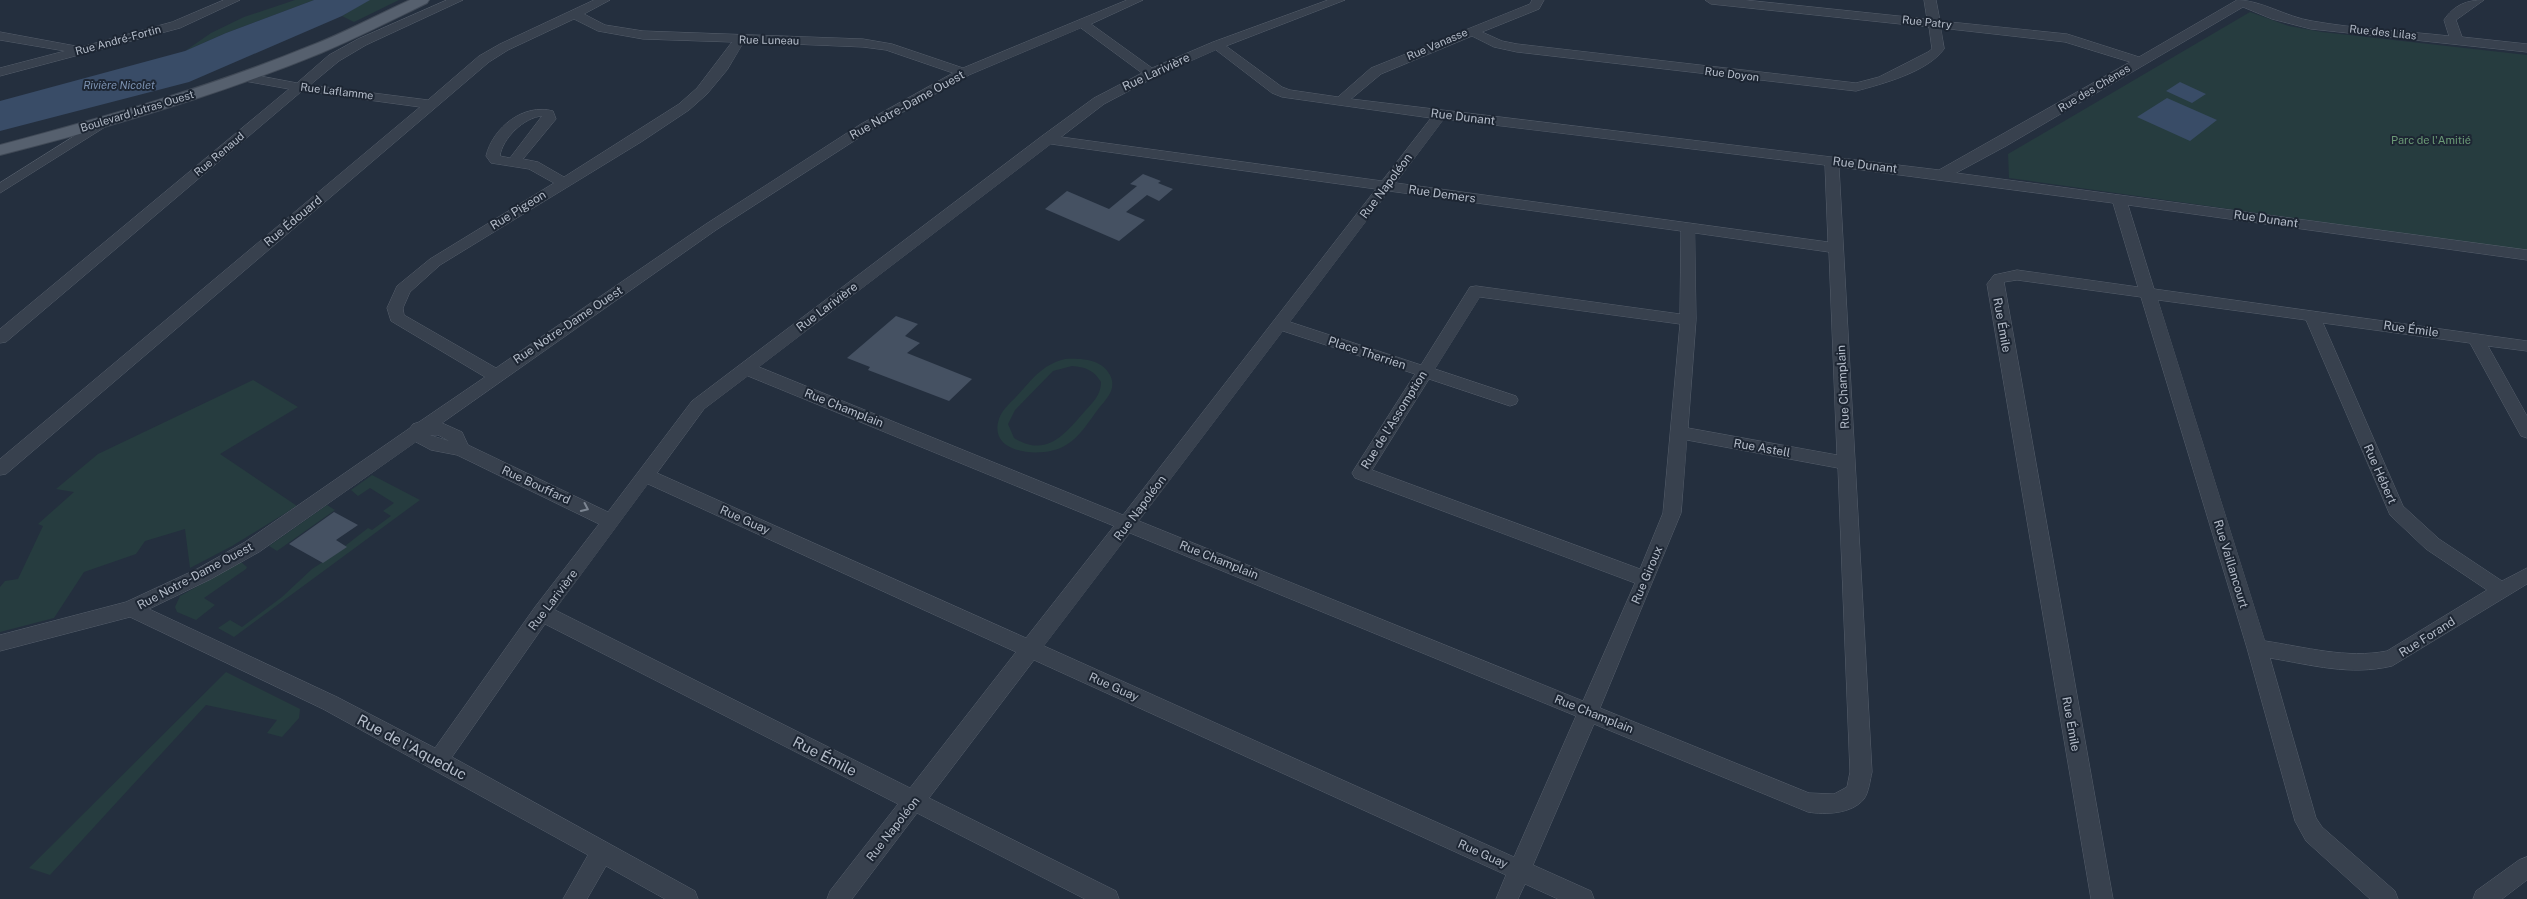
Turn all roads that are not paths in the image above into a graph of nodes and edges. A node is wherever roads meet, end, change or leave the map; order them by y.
1 (234, 0) edge
2 (406, 0) edge
3 (422, 0) edge
4 (456, 0) edge
5 (604, 0) edge
6 (1137, 0) edge
7 (1339, 0) edge
8 (1538, 0) edge
9 (1711, 0) edge
10 (1930, 0) edge
11 (2478, 0) edge
12 (2245, 1) edge
13 (574, 14) junction
14 (1081, 22) junction
15 (1935, 23) junction
16 (1470, 30) junction
17 (0, 36) edge
18 (740, 39) junction
19 (2457, 40) junction
20 (1217, 45) junction
21 (2527, 48) edge
22 (81, 50) junction
23 (2139, 61) junction
24 (272, 65) junction
25 (0, 72) edge
26 (964, 72) junction
27 (1151, 74) junction
28 (244, 77) junction
29 (299, 86) junction
30 (1342, 100) junction
31 (431, 104) junction
32 (1440, 115) junction
33 (100, 124) junction
34 (1048, 139) junction
35 (0, 150) edge
36 (515, 161) dead end
37 (1832, 161) junction
38 (1941, 175) junction
39 (564, 182) junction
40 (1386, 186) junction
41 (0, 189) edge
42 (2119, 199) junction
43 (1688, 227) junction
44 (1836, 248) junction
45 (2527, 255) edge
46 (2146, 292) junction
47 (2312, 316) junction
48 (1688, 320) junction
49 (1280, 324) junction
50 (0, 338) edge
51 (2476, 339) junction
52 (2527, 346) edge
53 (746, 368) junction
54 (1424, 372) junction
55 (495, 375) junction
56 (1510, 400) dead end
57 (419, 428) junction
58 (1678, 432) junction
59 (2527, 432) edge
60 (1847, 463) junction
61 (0, 470) edge
62 (645, 475) junction
63 (612, 522) junction
64 (1128, 523) junction
65 (2527, 575) edge
66 (1646, 579) junction
67 (2500, 589) junction
68 (131, 609) junction
69 (542, 613) junction
70 (0, 643) edge
71 (2257, 648) junction
72 (1031, 650) junction
73 (1587, 711) junction
74 (438, 760) junction
75 (915, 802) junction
76 (604, 851) junction
77 (2527, 867) edge
78 (1519, 870) junction
79 (574, 899) edge
80 (687, 899) edge
81 (838, 899) edge
82 (1108, 899) edge
83 (1507, 899) edge
84 (1583, 899) edge
85 (2102, 899) edge
86 (2387, 899) edge
87 (2484, 899) edge

1 - 22 street, Rue André-Fortin
2 - 24 main road, Boulevard Jutras Ouest
3 - 24 main road, Boulevard Jutras Ouest
4 - 29 street, Rue Renaud
5 - 13 street, Rue Édouard
6 - 14 street, Rue Notre-Dame Ouest
7 - 20 street, Rue Larivière
8 - 16 street, Rue Vanasse
9 - 15 street, Rue Patry
10 - 15 street, Rue Doyon
11 - 19 street
12 - 19 street, Rue des Lilas
12 - 23 street, Rue des Chênes
13 - 18 street, Rue Luneau
13 - 31 street, Rue Édouard
14 - 26 street, Rue Notre-Dame Ouest
14 - 27 street
15 - 16 street, Rue Doyon
15 - 23 street, Rue Patry
16 - 30 street, Rue Vanasse
17 - 22 street
18 - 26 street, Rue Luneau
18 - 39 street, Rue Pigeon
19 - 21 street, Rue des Lilas
20 - 27 street, Rue Larivière
20 - 30 street, Rue Dunant
22 - 25 street, Rue André-Fortin
23 - 38 street, Rue des Chênes
24 - 28 main road, Boulevard Jutras Ouest
26 - 55 street, Rue Notre-Dame Ouest
27 - 34 street, Rue Larivière
28 - 29 street, Rue Laflamme
28 - 33 main road, Boulevard Jutras Ouest
29 - 31 street, Rue Laflamme
29 - 50 street, Rue Renaud
30 - 32 street, Rue Dunant
31 - 61 street, Rue Édouard
32 - 37 street, Rue Dunant
32 - 40 street, Rue Napoléon
33 - 35 main road, Boulevard Jutras Ouest
33 - 41 street
34 - 40 street, Rue Demers
34 - 53 street, Rue Larivière
36 - 39 street
37 - 38 street, Rue Dunant
37 - 44 street, Rue Champlain
38 - 42 street, Rue Dunant
39 - 55 street, Rue Pigeon
40 - 43 street, Rue Demers
40 - 49 street, Rue Napoléon
42 - 45 street, Rue Dunant
42 - 46 street, Rue Vaillancourt
43 - 44 street, Rue Demers
43 - 48 street, Rue Giroux
44 - 60 street, Rue Champlain
46 - 47 street, Rue Émile
46 - 71 street, Rue Vaillancourt
46 - 85 street, Rue Émile
47 - 51 street, Rue Émile
47 - 67 street, Rue Hébert
48 - 54 street, Rue de l'Assomption
48 - 58 street, Rue Giroux
49 - 54 street, Place Therrien
49 - 64 street, Rue Napoléon
51 - 52 street, Rue Émile
51 - 59 street
53 - 62 street, Rue Larivière
53 - 64 street, Rue Champlain
54 - 56 street, Place Therrien
54 - 66 street, Rue de l'Assomption
55 - 57 street, Rue Notre-Dame Ouest
57 -> 63 street, Rue Bouffard
57 - 68 street, Rue Notre-Dame Ouest
58 - 60 street, Rue Astell
58 - 66 street, Rue Giroux
60 - 73 street, Rue Champlain
62 - 63 street, Rue Larivière
62 - 72 street, Rue Guay
63 - 69 street, Rue Larivière
64 - 72 street, Rue Napoléon
64 - 73 street, Rue Champlain
65 - 67 street, Rue Forand
66 - 73 street, Rue Giroux
67 - 71 street, Rue Forand
68 - 70 street, Rue Notre-Dame Ouest
68 - 74 street, Rue de l'Aqueduc
69 - 74 street, Rue Larivière
69 - 75 street, Rue Émile
71 - 86 street, Rue Vaillancourt
72 - 75 street, Rue Napoléon
72 - 78 street, Rue Guay
73 - 78 street, Rue Giroux
74 - 76 street, Rue de l'Aqueduc
75 - 81 street, Rue Napoléon
75 - 82 street, Rue Émile
76 - 79 street
76 - 80 street, Rue de l'Aqueduc
77 - 87 street
78 - 83 street, Rue Giroux
78 - 84 street, Rue Guay

